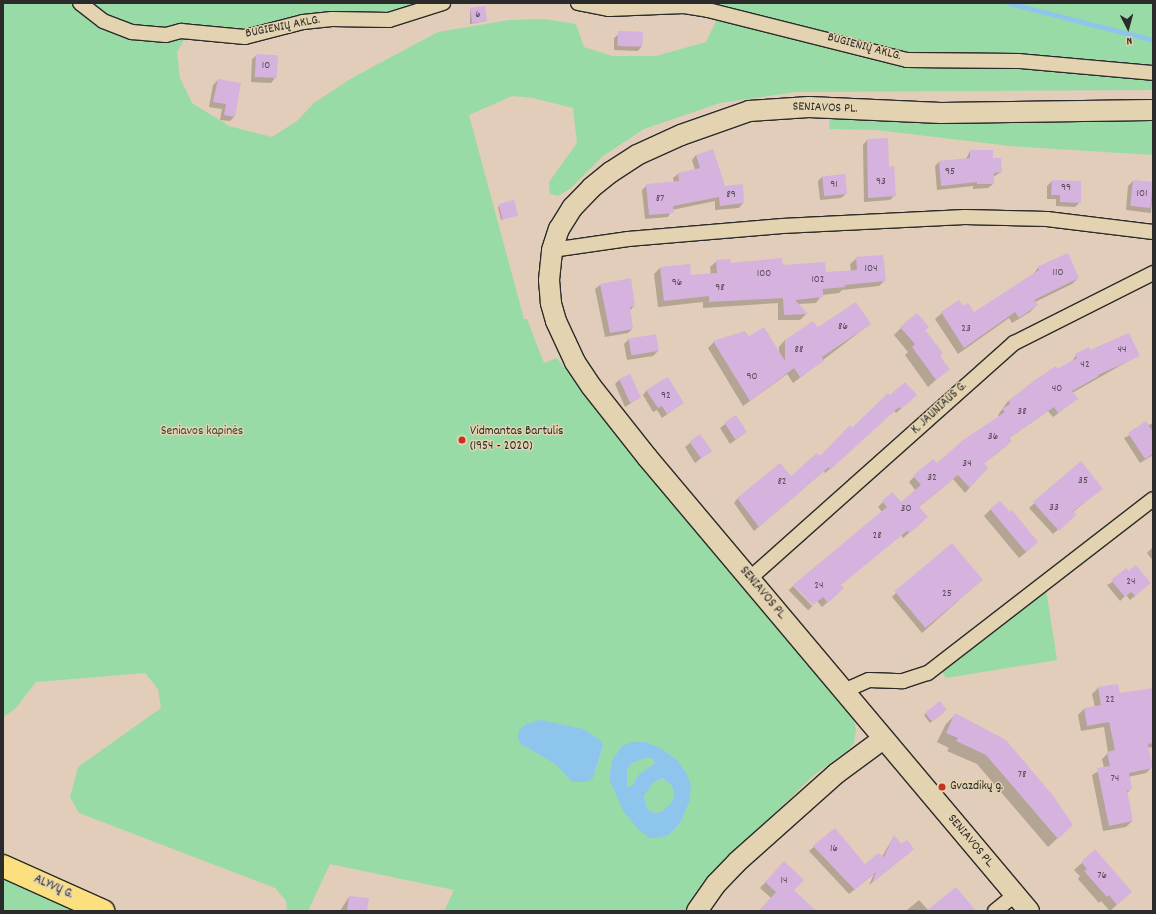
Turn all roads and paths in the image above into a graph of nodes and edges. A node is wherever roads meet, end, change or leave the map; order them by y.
1 (80, 3) edge
2 (443, 3) edge
3 (578, 3) edge
4 (1153, 73) edge
5 (1153, 110) edge
6 (1153, 232) edge
7 (552, 250) junction
8 (1153, 272) edge
9 (1153, 499) edge
10 (749, 578) junction
11 (844, 691) junction
12 (883, 738) junction
13 (3, 866) edge
14 (1015, 895) junction
15 (104, 911) edge
16 (697, 911) edge
17 (995, 911) edge
18 (1029, 911) edge

1 - 2 street, BUGIENIŲ AKLG.
3 - 4 street, BUGIENIŲ AKLG.
5 - 7 main road, SENIAVOS PL.
6 - 7 street
7 - 10 main road, SENIAVOS PL.
8 - 10 street, K. JAUNIAUS G.
9 - 11 street
10 - 11 main road, SENIAVOS PL.
11 - 12 main road, SENIAVOS PL.
12 - 14 main road, SENIAVOS PL.
12 - 16 main road
13 - 15 main road, ALYVŲ G.
14 - 17 street
14 - 18 main road, SENIAVOS PL.

